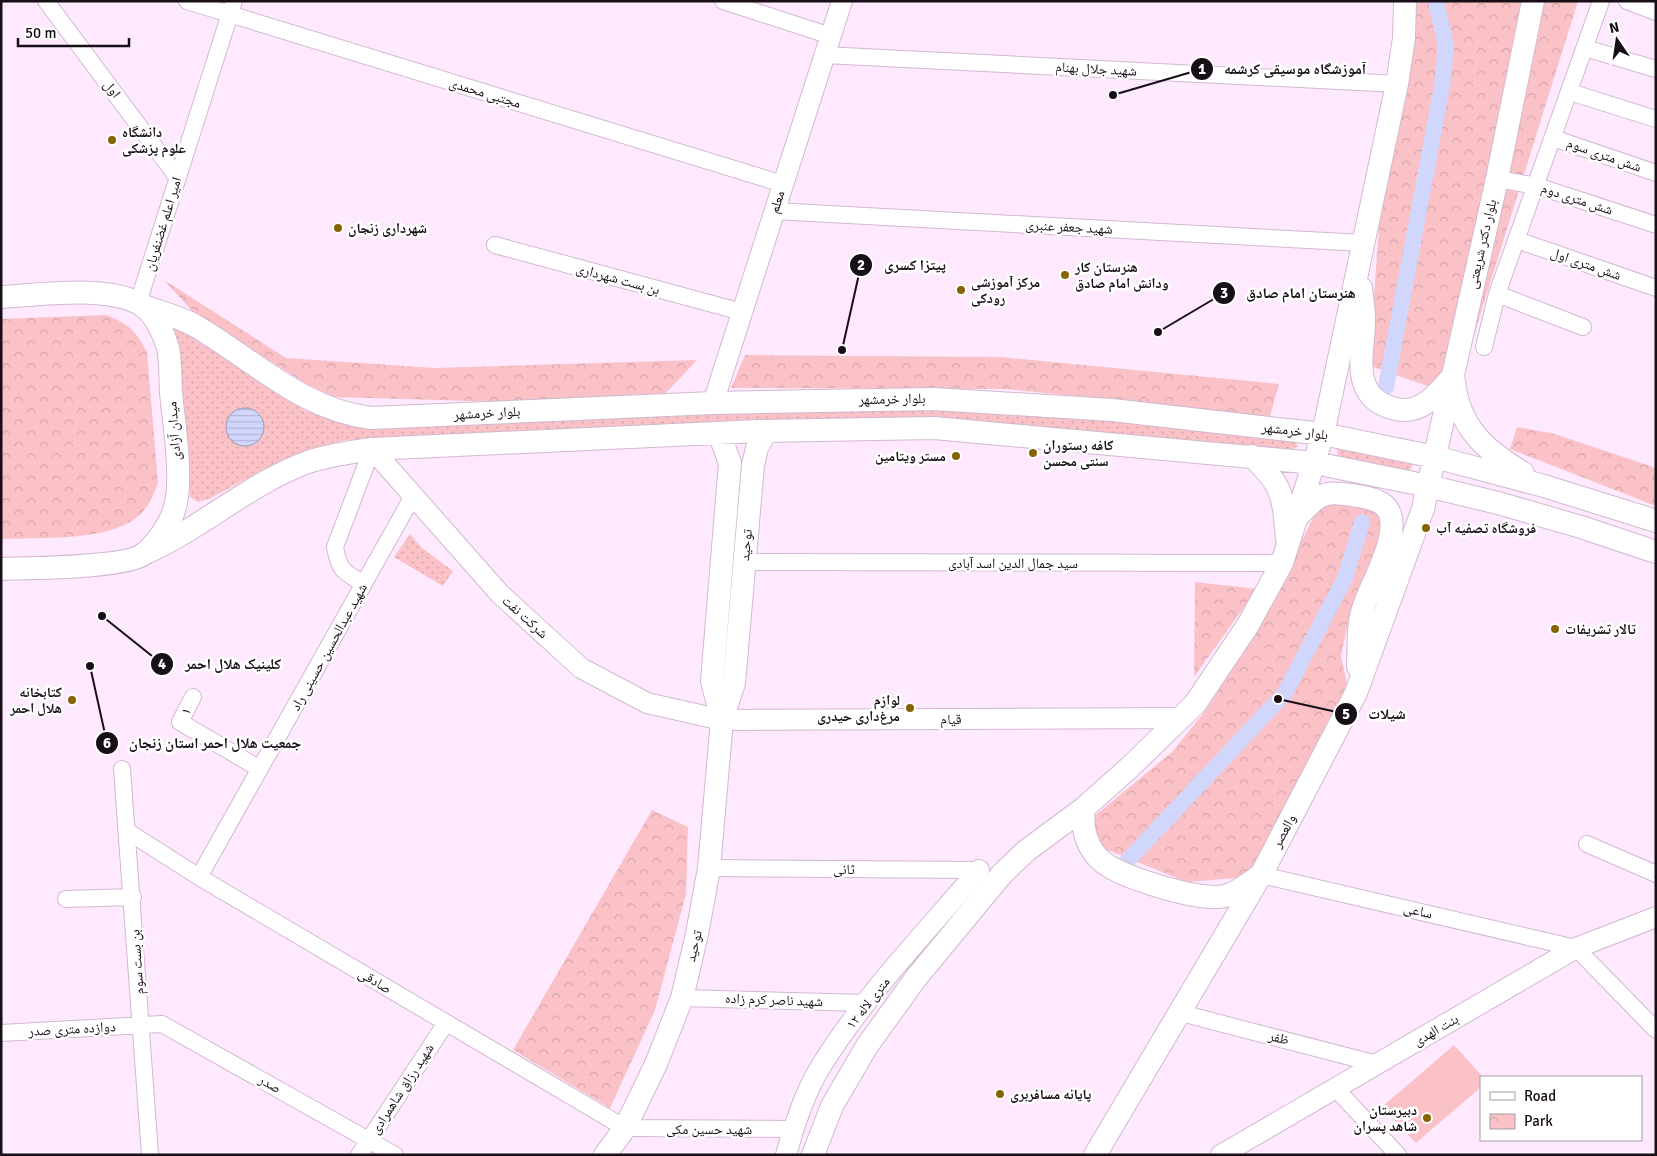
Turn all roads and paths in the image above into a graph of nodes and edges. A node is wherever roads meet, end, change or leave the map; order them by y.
1 (46, 1) edge
2 (187, 1) edge
3 (722, 1) edge
4 (842, 1) edge
5 (1405, 1) edge
6 (1533, 1) edge
7 (1601, 1) edge
8 (1627, 1) edge
9 (231, 8) edge
10 (1656, 12) edge
11 (831, 36) junction
12 (1585, 48) junction
13 (824, 55) junction
14 (1656, 69) edge
15 (1397, 84) junction
16 (1570, 92) junction
17 (1656, 119) edge
18 (1553, 138) junction
19 (1656, 173) edge
20 (177, 177) junction
21 (1497, 178) junction
22 (783, 184) junction
23 (1537, 186) junction
24 (774, 211) junction
25 (1656, 225) edge
26 (1517, 240) junction
27 (1364, 243) junction
28 (495, 245) dead end
29 (1359, 265) junction
30 (1656, 288) edge
31 (1497, 294) junction
32 (1, 297) edge
33 (141, 305) junction
34 (742, 312) junction
35 (1583, 327) dead end
36 (1484, 347) dead end
37 (1453, 376) junction
38 (713, 403) junction
39 (766, 431) junction
40 (719, 433) junction
41 (1323, 434) junction
42 (372, 449) junction
43 (1252, 456) junction
44 (1435, 457) junction
45 (730, 463) junction
46 (1315, 463) junction
47 (753, 465) junction
48 (1428, 486) junction
49 (1544, 486) junction
50 (413, 496) junction
51 (1298, 517) junction
52 (1656, 521) edge
53 (1656, 552) edge
54 (1285, 553) junction
55 (143, 554) junction
56 (744, 562) junction
57 (1, 570) edge
58 (364, 584) junction
59 (1356, 693) junction
60 (193, 697) dead end
61 (1181, 718) junction
62 (722, 720) junction
63 (260, 768) junction
64 (122, 769) dead end
65 (1084, 808) junction
66 (127, 831) junction
67 (1588, 844) dead end
68 (709, 868) junction
69 (979, 870) joint
70 (1656, 874) edge
71 (1261, 875) junction
72 (199, 877) junction
73 (133, 897) junction
74 (66, 899) dead end
75 (1656, 917) edge
76 (1576, 948) junction
77 (682, 998) junction
78 (867, 1003) junction
79 (1181, 1013) junction
80 (446, 1023) junction
81 (142, 1025) junction
82 (1656, 1030) edge
83 (1, 1033) edge
84 (1377, 1064) junction
85 (1335, 1088) junction
86 (625, 1128) junction
87 (793, 1129) junction
88 (369, 1140) junction
89 (150, 1155) edge
90 (359, 1155) edge
91 (395, 1155) edge
92 (606, 1155) edge
93 (786, 1155) edge
94 (813, 1155) edge
95 (1095, 1155) edge
96 (1222, 1155) edge
97 (1398, 1155) edge

1 - 20 street, اول
2 - 9 street, مجتبی محمدی
3 - 11 street
4 - 11 street, معلم
5 - 15 main road
6 - 21 main road, بلوار دکتر شریعتی
7 - 12 street
8 - 10 street
9 - 20 street, امیر اعلم غضنفریان
9 - 22 street, مجتبی محمدی
11 - 13 street, معلم
12 - 14 street
12 - 16 street
13 - 15 street, شهید جلال بهنام
13 - 22 street, معلم
15 - 27 main road
16 - 17 street
16 - 18 street
18 - 19 street, شش متری سوم
18 - 23 street
20 - 33 street, امیر اعلم غضنفریان
21 - 23 street, شش متری دوم
21 - 37 main road, بلوار دکتر شریعتی
22 - 24 street, معلم
23 - 25 street, شش متری دوم
23 - 26 street
24 - 27 street, شهید جعفر عنبری
24 - 34 street, معلم
26 - 30 street, شش متری اول
26 - 31 street
27 - 29 main road
28 - 34 street, بن بست شهرداری
29 - 37 main road
29 - 41 main road
31 - 35 street
31 - 36 street
32 - 33 main road
33 - 38 main road, بلوار خرمشهر
33 - 55 main road, میدان آزادی
34 - 38 street, معلم
37 - 44 main road, بلوار دکتر شریعتی
37 - 49 main road
38 - 41 main road, بلوار خرمشهر
39 - 40 main road, بلوار خرمشهر
39 - 43 main road, بلوار خرمشهر
39 - 47 main road, توحید
40 - 42 main road, بلوار خرمشهر
40 - 45 main road, توحید
41 - 44 main road, بلوار خرمشهر
41 - 46 main road
42 - 50 street, شرکت نفت
42 - 55 main road, بلوار خرمشهر
42 - 58 street
43 - 46 main road, بلوار خرمشهر
43 - 54 main road
44 - 48 main road, بلوار دکتر شریعتی
44 - 49 main road, بلوار خرمشهر
45 - 47 main road
45 - 62 main road, توحید
46 - 48 main road, بلوار خرمشهر
46 - 51 main road
47 - 56 main road, توحید
48 - 53 main road, بلوار خرمشهر
48 - 59 main road, والعصر
49 - 52 main road, بلوار خرمشهر
50 - 58 street, شهید عبدالحسین حسینی راد
50 - 62 street, شرکت نفت
51 - 54 main road
51 - 59 main road
54 - 56 street, سید جمال الدین اسد آبادی
54 - 61 main road
55 - 57 main road
56 - 62 main road, توحید
58 - 63 street, شهید عبدالحسین حسینی راد
59 - 71 main road, والعصر
60 - 63 street, ۱
61 - 62 street, قیام
61 - 65 main road
62 - 68 main road, توحید
63 - 72 street, شهید عبدالحسین حسینی راد
64 - 66 street, بن بست سوم
65 - 71 main road
65 - 94 main road
66 - 72 street, صادقی
66 - 73 street, بن بست سوم
67 - 70 street
68 - 69 street, ثانی
68 - 77 main road, توحید
69 - 78 street, ۱۲ متری لاله
71 - 76 street, ساعی
71 - 79 main road, والعصر
72 - 80 street, صادقی
73 - 74 street
73 - 81 street, بن بست سوم
75 - 76 street, بنت الهدی
76 - 82 street
76 - 84 street, بنت الهدی
77 - 78 street, شهید ناصر کرم زاده
77 - 86 main road, توحید
78 - 87 street, ۱۲ متری لاله
79 - 84 street, ظفر
79 - 95 main road, والعصر
80 - 86 street, صادقی
80 - 88 street, شهید رزاق شاهمرادی
81 - 83 street, دوازده متری صدر
81 - 88 street, صدر
81 - 89 street, بن بست سوم
84 - 85 street, بنت الهدی
85 - 96 street, بنت الهدی
85 - 97 street
86 - 87 street, شهید حسین مکی
86 - 92 main road, توحید
87 - 93 street, ۱۲ متری لاله
88 - 90 street, شهید رزاق شاهمرادی
88 - 91 street, صدر

